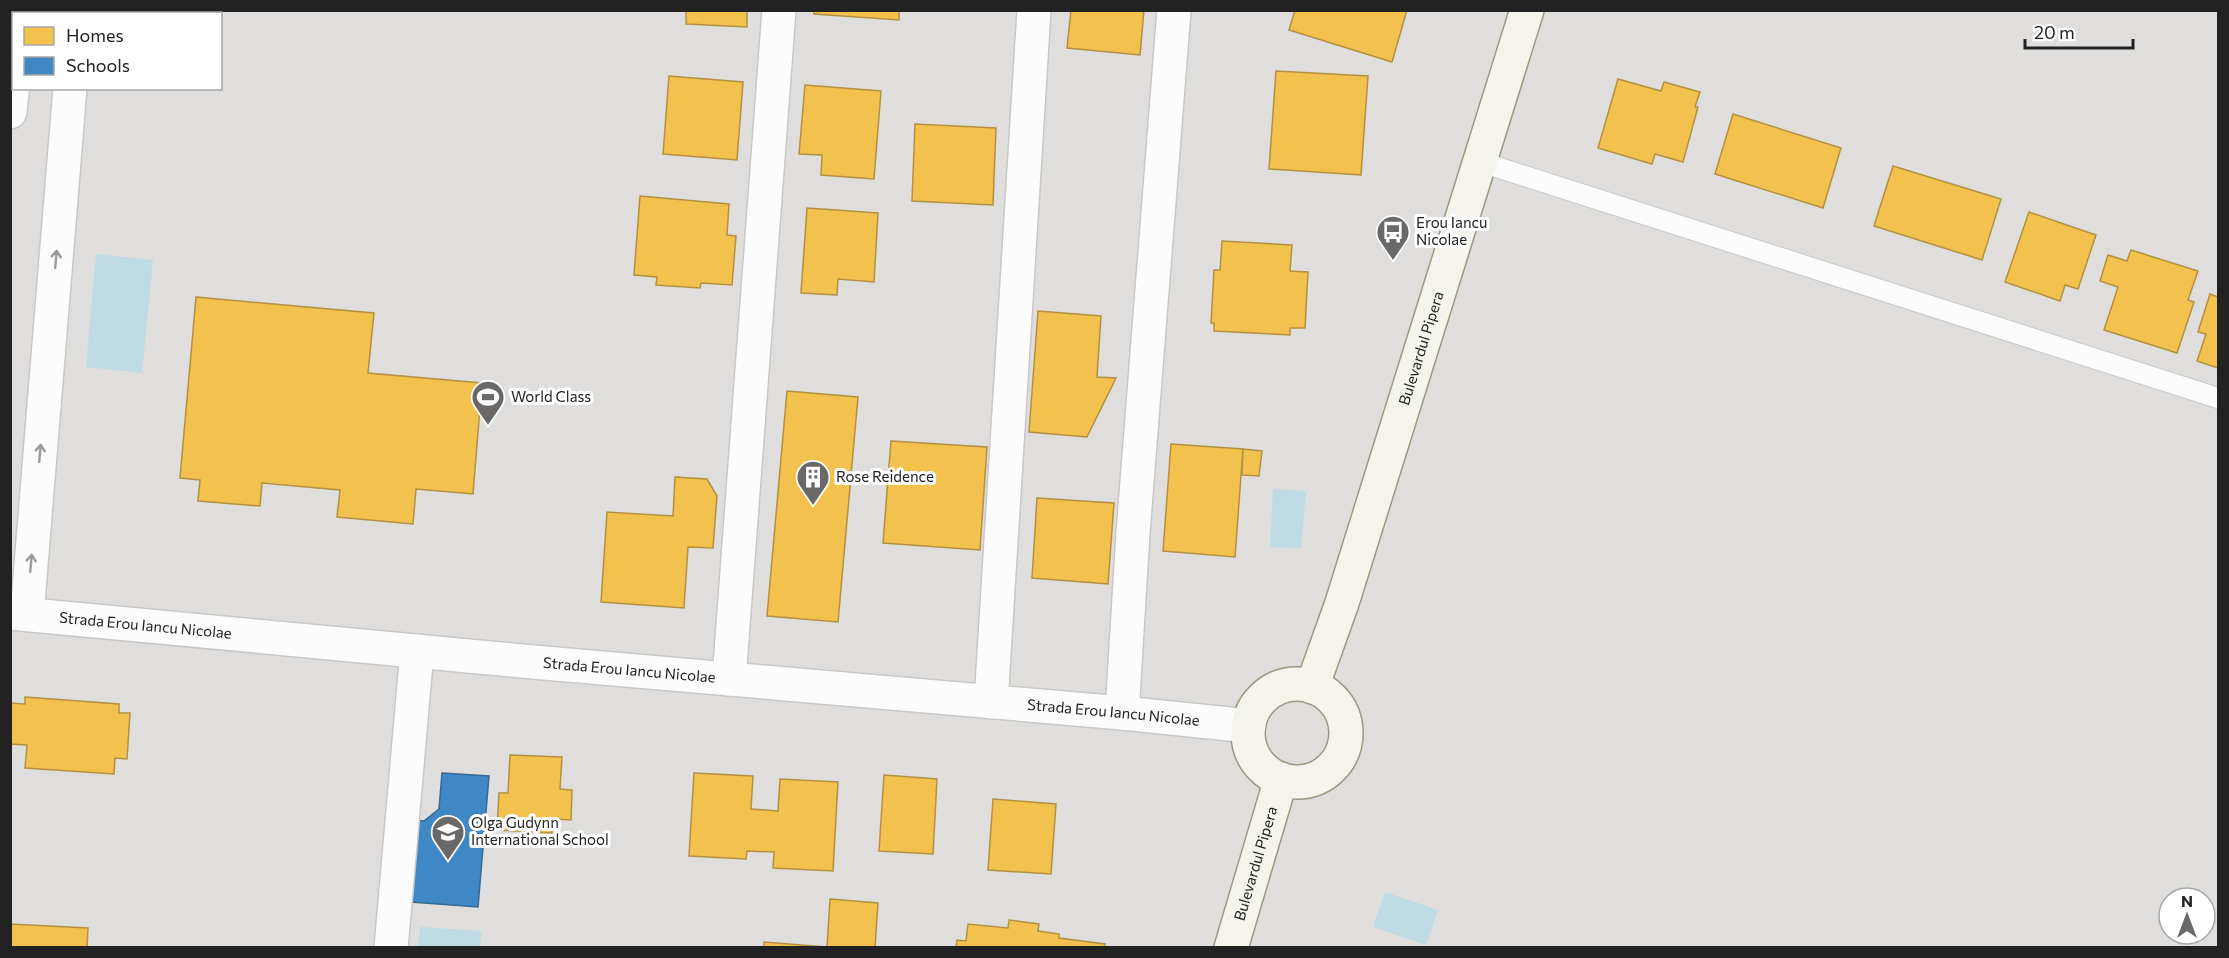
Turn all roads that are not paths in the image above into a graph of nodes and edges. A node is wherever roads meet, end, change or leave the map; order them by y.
1 (778, 10) edge
2 (1034, 10) edge
3 (1174, 10) edge
4 (1527, 10) edge
5 (12, 90) edge
6 (70, 90) edge
7 (10, 112) edge
8 (1481, 162) junction
9 (2218, 398) edge
10 (19, 614) edge
11 (417, 651) junction
12 (729, 680) junction
13 (1312, 687) junction
14 (991, 702) junction
15 (1122, 712) junction
16 (1249, 726) junction
17 (1281, 779) junction
18 (391, 948) edge
19 (1231, 948) edge

1 - 12 street
2 - 14 street
3 - 15 street
4 - 8 main road, Bulevardul Pipera
5 - 7 street
10 -> 6 street
8 - 9 lane
8 - 13 main road, Bulevardul Pipera
10 - 11 street, Strada Erou Iancu Nicolae
11 - 12 street, Strada Erou Iancu Nicolae
11 - 18 street
12 - 14 street, Strada Erou Iancu Nicolae
13 - 16 main road
13 - 17 main road
14 - 15 street, Strada Erou Iancu Nicolae
15 - 16 street, Strada Erou Iancu Nicolae
16 - 17 main road
17 - 19 main road, Bulevardul Pipera

